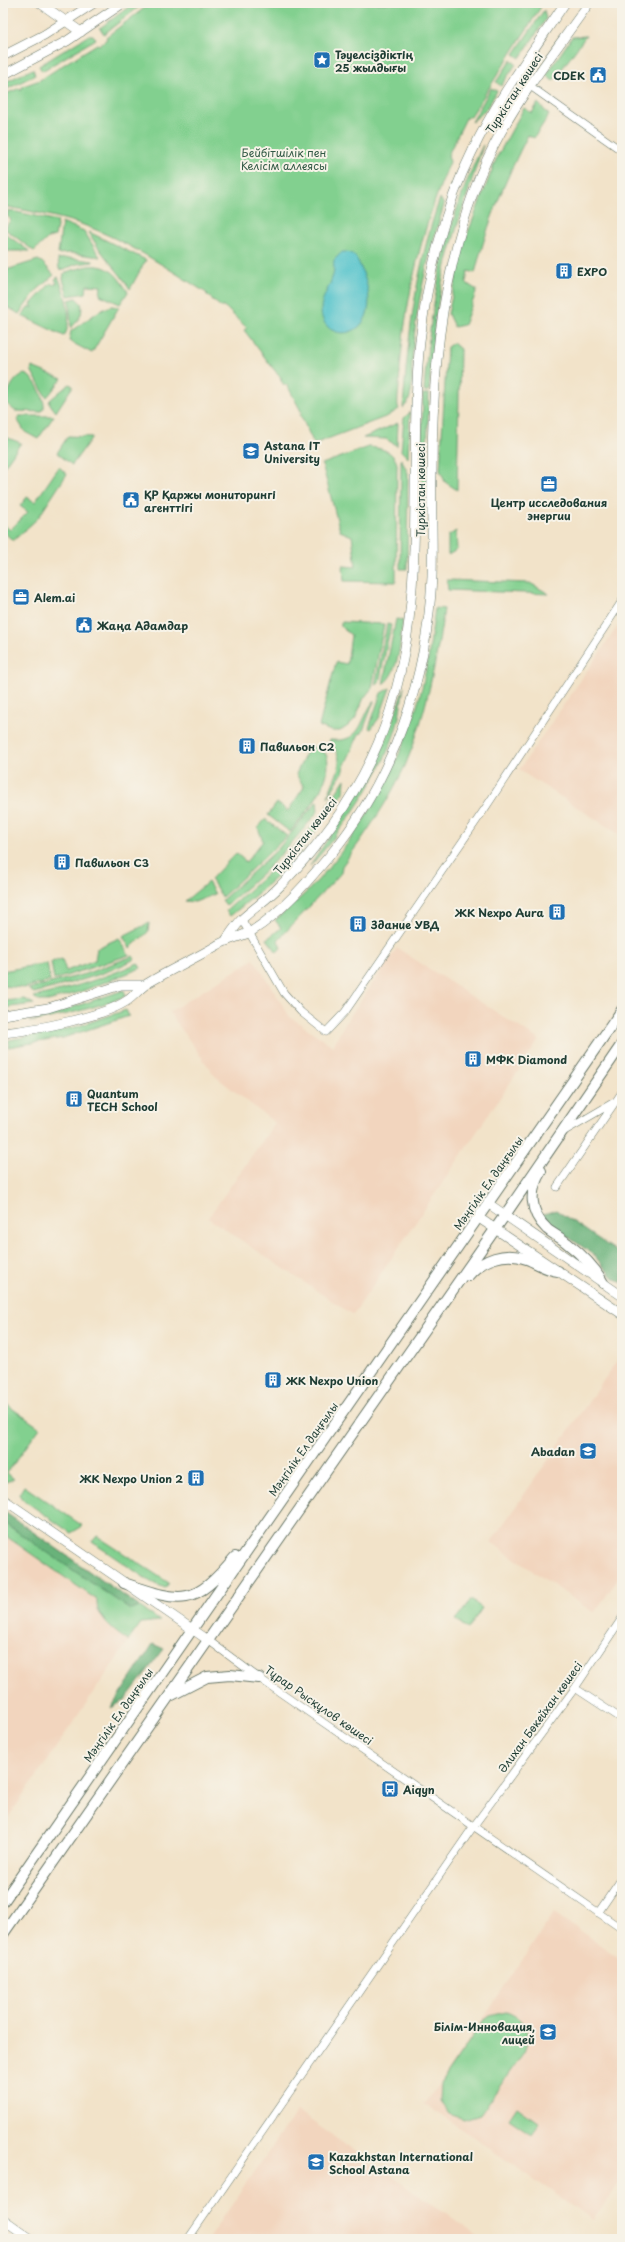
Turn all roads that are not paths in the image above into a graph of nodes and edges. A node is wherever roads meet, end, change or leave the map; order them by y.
1 (40, 3) edge
2 (94, 3) edge
3 (123, 3) edge
4 (565, 3) edge
5 (589, 3) edge
6 (67, 22) junction
7 (81, 32) junction
8 (3, 56) edge
9 (3, 75) edge
10 (516, 76) junction
11 (531, 87) junction
12 (622, 151) edge
13 (622, 601) edge
14 (242, 920) junction
15 (249, 933) junction
16 (226, 940) junction
17 (145, 985) junction
18 (622, 1010) edge
19 (3, 1015) edge
20 (3, 1034) edge
21 (622, 1044) edge
22 (622, 1092) edge
23 (616, 1101) junction
24 (557, 1137) junction
25 (556, 1187) dead end
26 (489, 1204) junction
27 (505, 1215) junction
28 (479, 1218) junction
29 (495, 1229) junction
30 (558, 1271) junction
31 (603, 1283) junction
32 (622, 1289) edge
33 (622, 1296) edge
34 (438, 1309) junction
35 (622, 1314) edge
36 (3, 1499) edge
37 (274, 1512) junction
38 (124, 1583) junction
39 (622, 1618) edge
40 (192, 1630) junction
41 (208, 1640) junction
42 (259, 1678) junction
43 (575, 1688) junction
44 (170, 1696) junction
45 (622, 1719) edge
46 (473, 1827) junction
47 (622, 1878) edge
48 (3, 1902) edge
49 (598, 1913) junction
50 (622, 1929) edge
51 (3, 1934) edge
52 (3, 2219) edge
53 (31, 2239) edge
54 (188, 2239) edge

1 - 6 street
2 - 6 street
3 - 7 street
4 - 10 street, Түркістан көшесі
5 - 11 street, Түркістан көшесі
6 - 7 street
6 - 8 street
7 - 9 street
10 - 11 street
10 - 14 street, Түркістан көшесі
11 - 12 street
11 - 15 street, Түркістан көшесі
13 - 15 street
14 - 15 street
14 - 16 street, Түркістан көшесі
15 - 16 street, Түркістан көшесі
16 - 17 street, Түркістан көшесі
17 - 19 street, Түркістан көшесі
17 - 20 street, Түркістан көшесі
18 - 26 main road, Мәңгілік Ел даңғылы
21 - 24 main road
22 - 23 street
23 - 24 street
23 - 25 street
24 - 27 main road
24 - 31 main road
26 - 27 street
26 - 28 main road, Мәңгілік Ел даңғылы
27 - 29 main road
27 - 31 street
28 - 29 street
28 - 37 main road, Мәңгілік Ел даңғылы
29 - 30 street
29 - 34 main road
30 - 34 main road
30 - 35 street
31 - 32 street
31 - 33 street
34 - 41 main road
36 - 38 street, Тұрар Рысқұлов көшесі
37 - 38 main road
37 - 40 main road, Мәңгілік Ел даңғылы
38 - 40 street, Тұрар Рысқұлов көшесі
39 - 43 street, Әлихан Бөкейхан көшесі
40 - 41 street, Тұрар Рысқұлов көшесі
40 - 48 main road, Мәңгілік Ел даңғылы
41 - 42 street, Тұрар Рысқұлов көшесі
41 - 44 main road
42 - 44 main road
42 - 46 street, Тұрар Рысқұлов көшесі
43 - 45 street
43 - 46 street, Әлихан Бөкейхан көшесі
44 - 51 main road
46 - 49 street, Тұрар Рысқұлов көшесі
46 - 54 street, Әлихан Бөкейхан көшесі
47 - 49 street
49 - 50 street, Тұрар Рысқұлов көшесі
52 - 53 street

